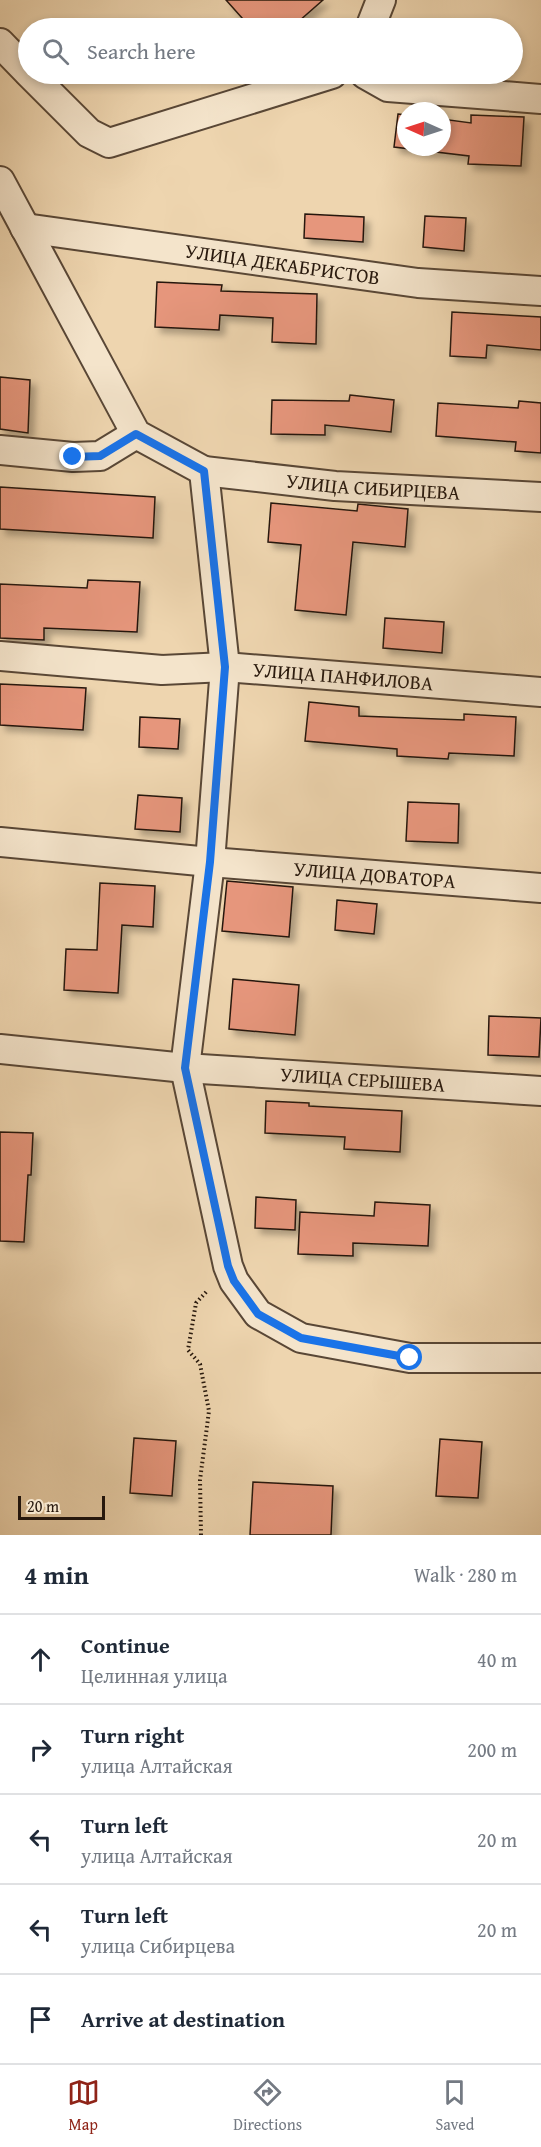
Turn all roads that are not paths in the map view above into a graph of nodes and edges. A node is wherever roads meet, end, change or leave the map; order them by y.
1 (381, 0) edge
2 (374, 18) edge
3 (0, 44) edge
4 (18, 62) edge
5 (40, 84) edge
6 (300, 84) edge
7 (383, 84) edge
8 (541, 99) edge
9 (0, 181) edge
10 (25, 228) junction
11 (541, 291) edge
12 (136, 434) junction
13 (0, 450) edge
14 (204, 471) junction
15 (541, 497) edge
16 (0, 656) edge
17 (225, 667) junction
18 (541, 692) edge
19 (0, 842) edge
20 (210, 862) junction
21 (541, 888) edge
22 (0, 1048) edge
23 (185, 1068) junction
24 (541, 1091) edge
25 (541, 1358) edge

1 - 2 street
3 - 4 street
5 - 6 street
7 - 8 street
9 - 10 street
10 - 11 street, УЛИЦА ДЕКАБРИСТОВ
10 - 12 street
12 - 13 street
12 - 14 street
14 - 15 street, УЛИЦА СИБИРЦЕВА
14 - 17 street
16 - 17 street, УЛИЦА ПАНФИЛОВА
17 - 18 street, УЛИЦА ПАНФИЛОВА
17 - 20 street
19 - 20 street, УЛИЦА ДОВАТОРА
20 - 21 street, УЛИЦА ДОВАТОРА
20 - 23 street
22 - 23 street, УЛИЦА СЕРЫШЕВА
23 - 24 street, УЛИЦА СЕРЫШЕВА
23 - 25 street

